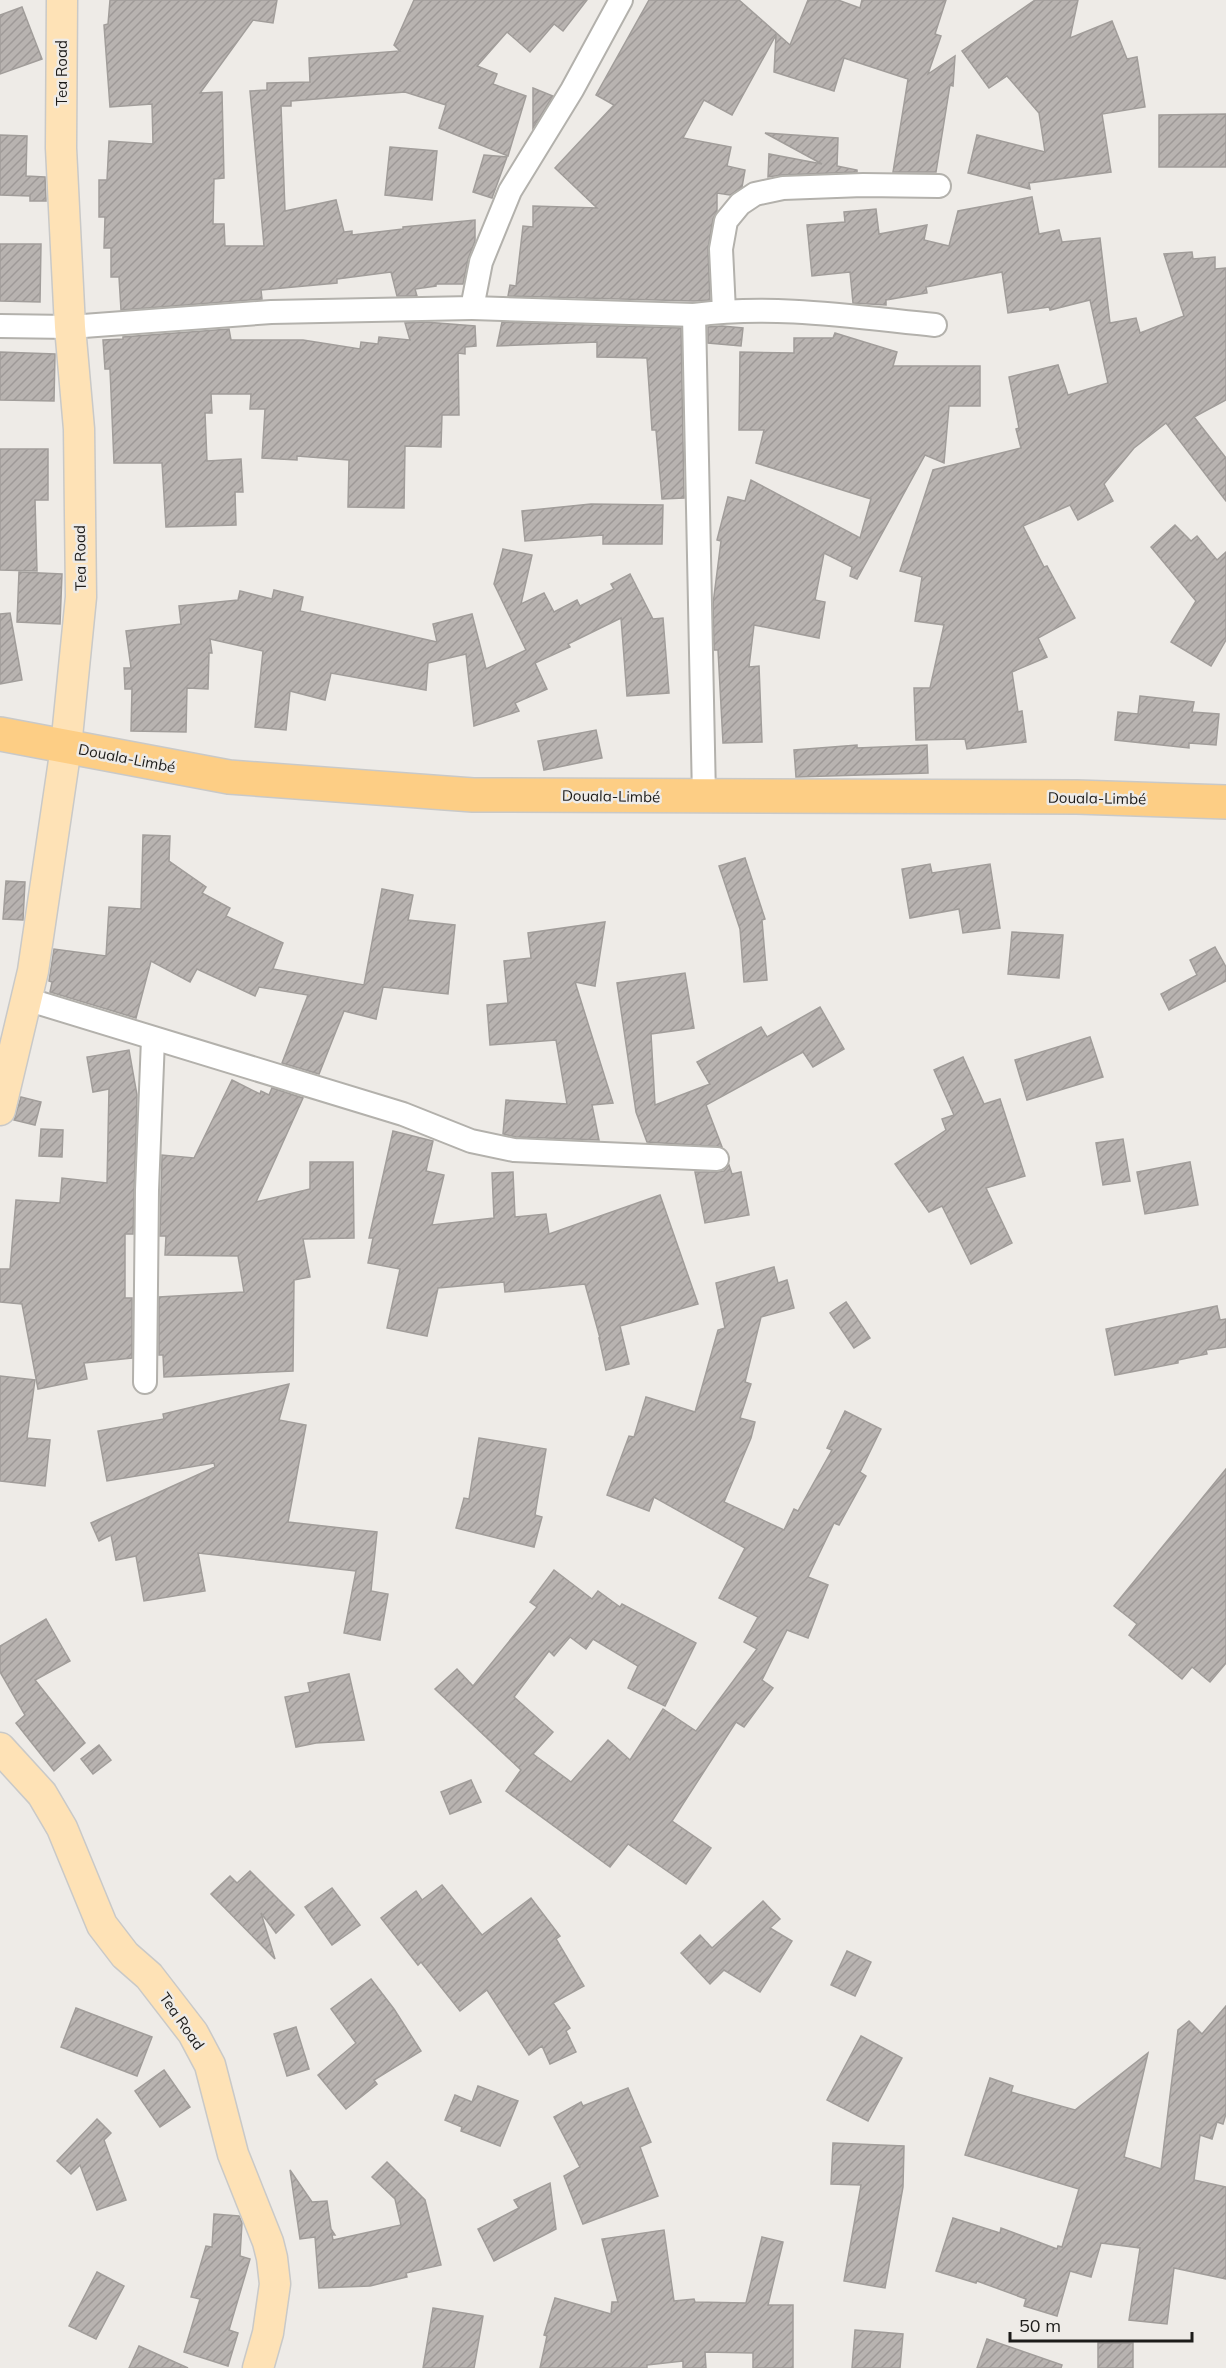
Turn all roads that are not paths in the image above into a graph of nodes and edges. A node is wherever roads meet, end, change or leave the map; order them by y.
1 (62, 0) edge
2 (621, 0) edge
3 (939, 186) dead end
4 (472, 308) junction
5 (724, 311) junction
6 (694, 315) junction
7 (935, 325) dead end
8 (0, 326) edge
9 (70, 327) junction
10 (0, 734) edge
11 (66, 747) junction
12 (704, 797) junction
13 (1226, 802) edge
14 (26, 999) junction
15 (153, 1039) junction
16 (0, 1110) edge
17 (717, 1159) dead end
18 (145, 1382) dead end
19 (0, 1748) edge
20 (258, 2368) edge

1 - 9 main road, Tea Road
2 - 4 street
3 - 5 street
4 - 6 street
4 - 9 street
5 - 6 street
5 - 7 street
6 - 12 street
8 - 9 street
9 - 11 main road, Tea Road
10 - 11 highway, Douala-Limbé
11 - 12 highway, Douala-Limbé
11 - 14 main road, Tea Road
12 - 13 highway, Douala-Limbé
14 - 15 street
14 - 16 main road, Tea Road
15 - 17 street
15 - 18 street
19 - 20 main road, Tea Road

